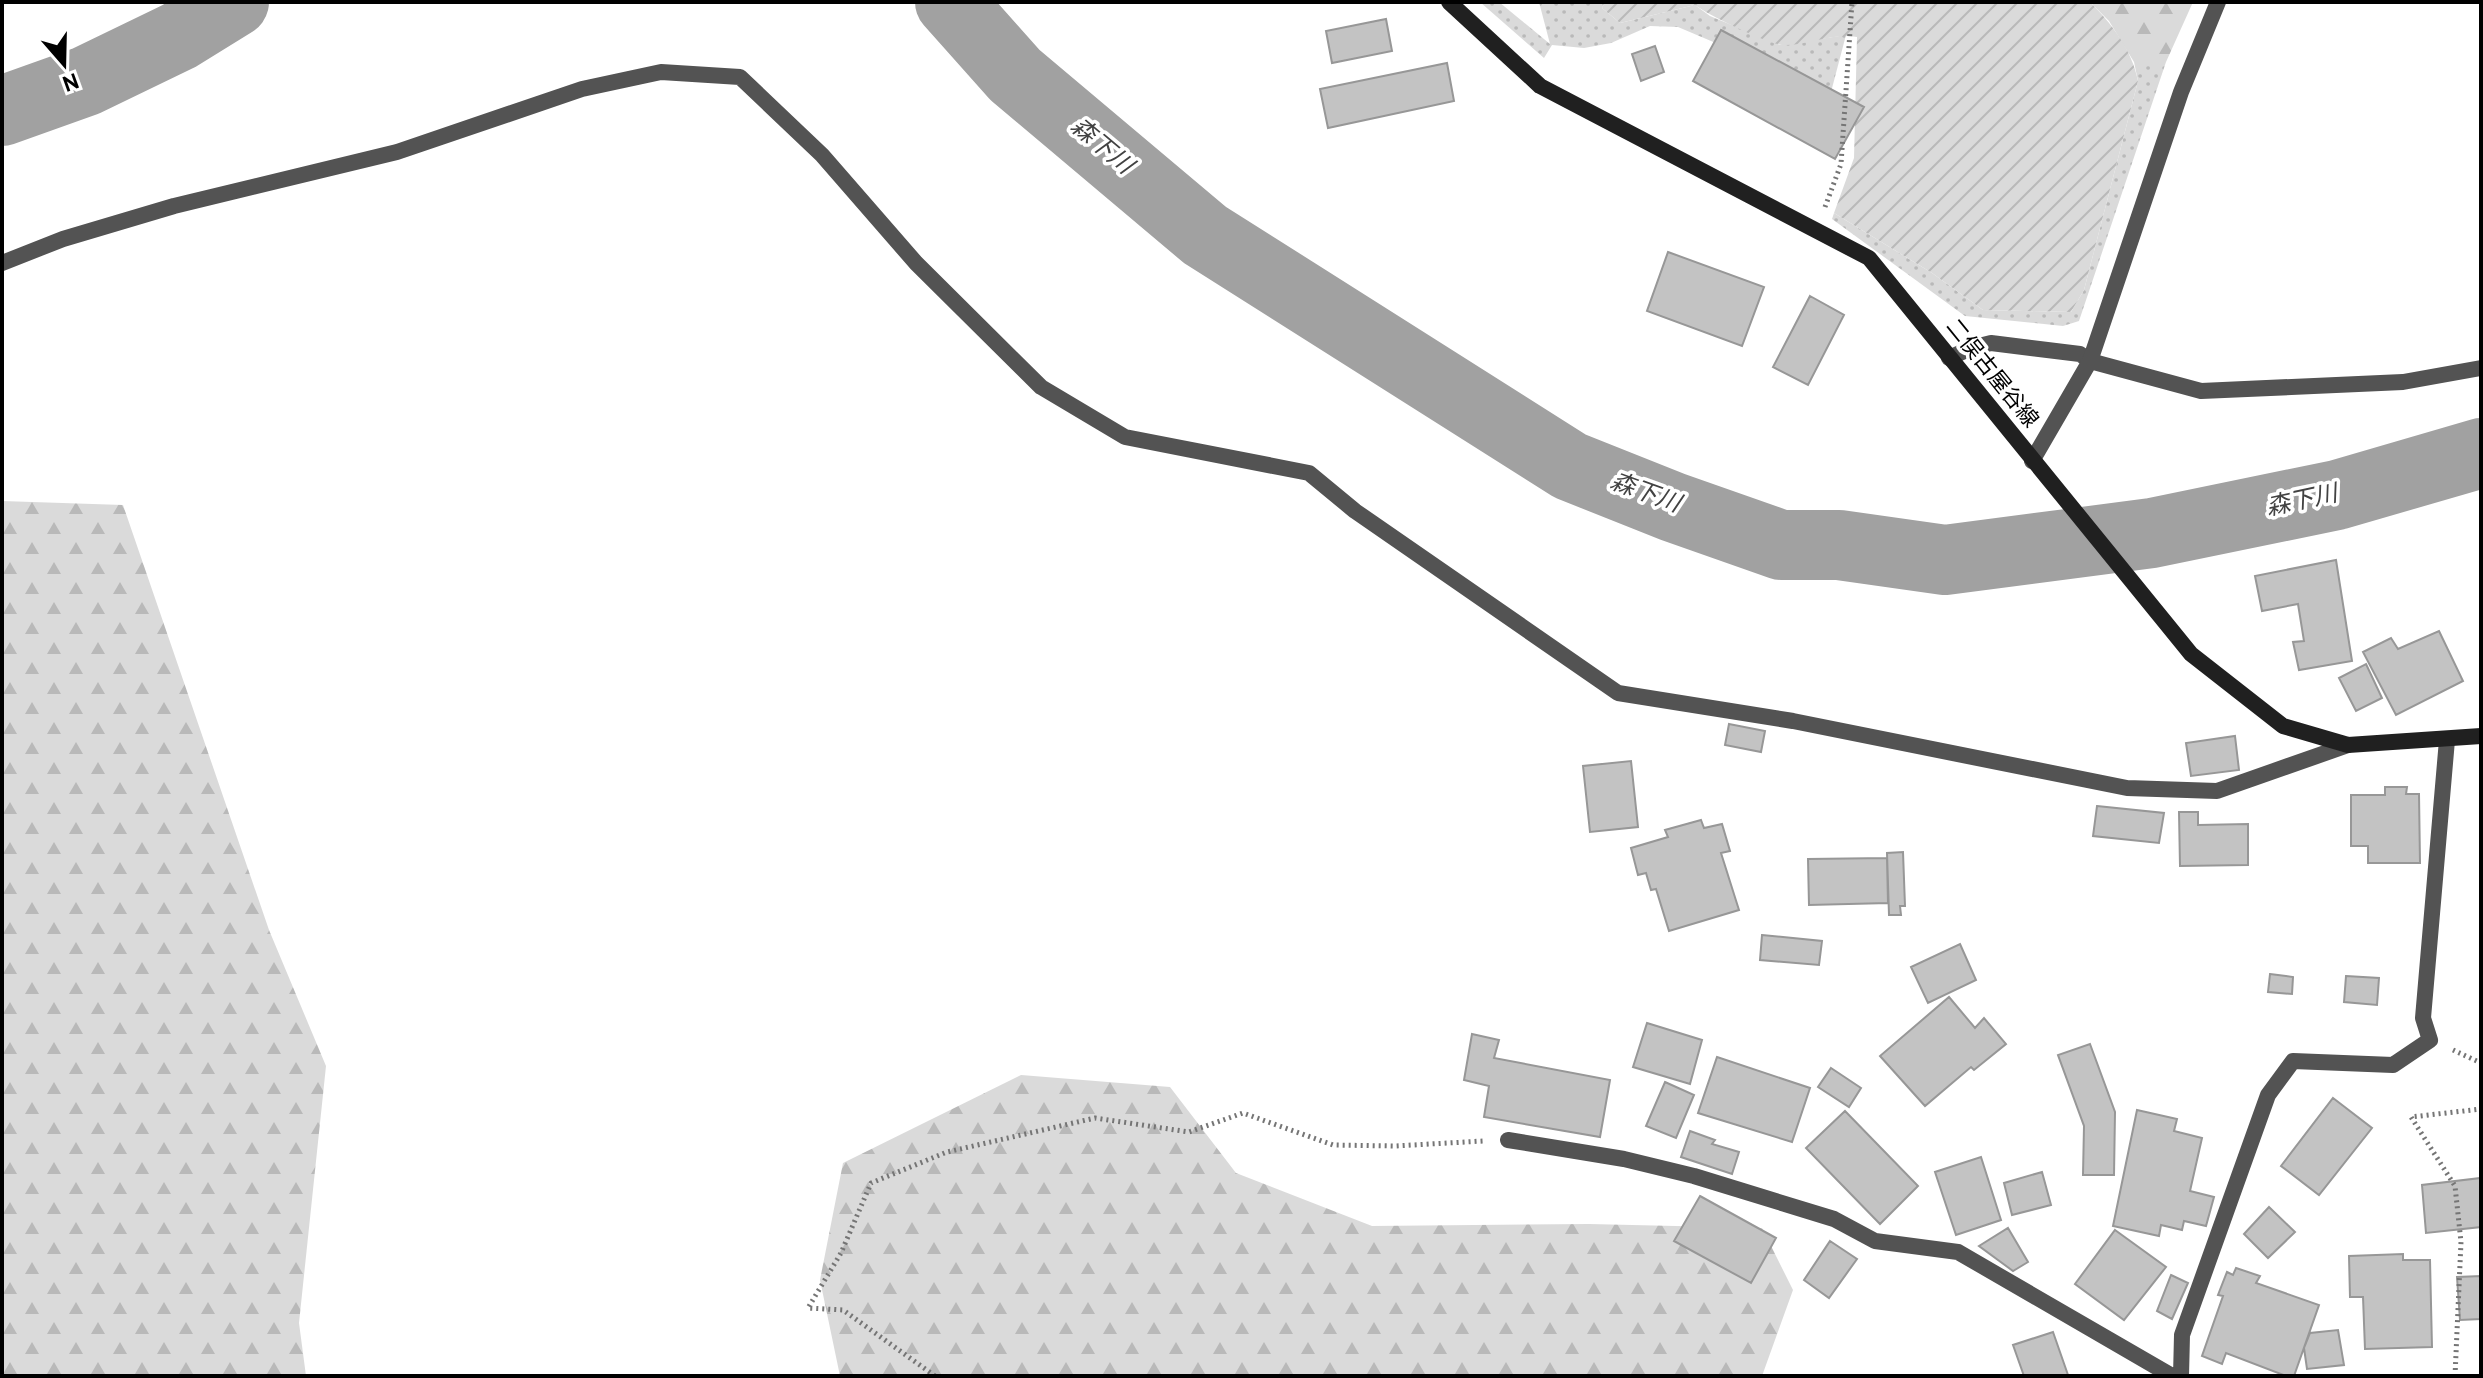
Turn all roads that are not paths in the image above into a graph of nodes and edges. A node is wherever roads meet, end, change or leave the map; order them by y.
1 (1449, 2) edge
2 (2218, 2) edge
3 (2, 263) edge
4 (1949, 358) junction
5 (2090, 361) junction
6 (2481, 368) edge
7 (2032, 461) junction
8 (2481, 736) edge
9 (2447, 740) junction
10 (2348, 745) junction
11 (1508, 1140) road end
12 (2172, 1376) edge
13 (2181, 1376) edge

1 - 4 main road, 二俣古屋谷線
2 - 5 street
3 - 10 street
4 - 5 street
4 - 7 main road, 二俣古屋谷線
5 - 6 street
5 - 7 street
7 - 10 main road, 二俣古屋谷線
8 - 9 main road, 二俣古屋谷線
9 - 10 main road, 二俣古屋谷線
9 - 13 street
11 - 12 street

